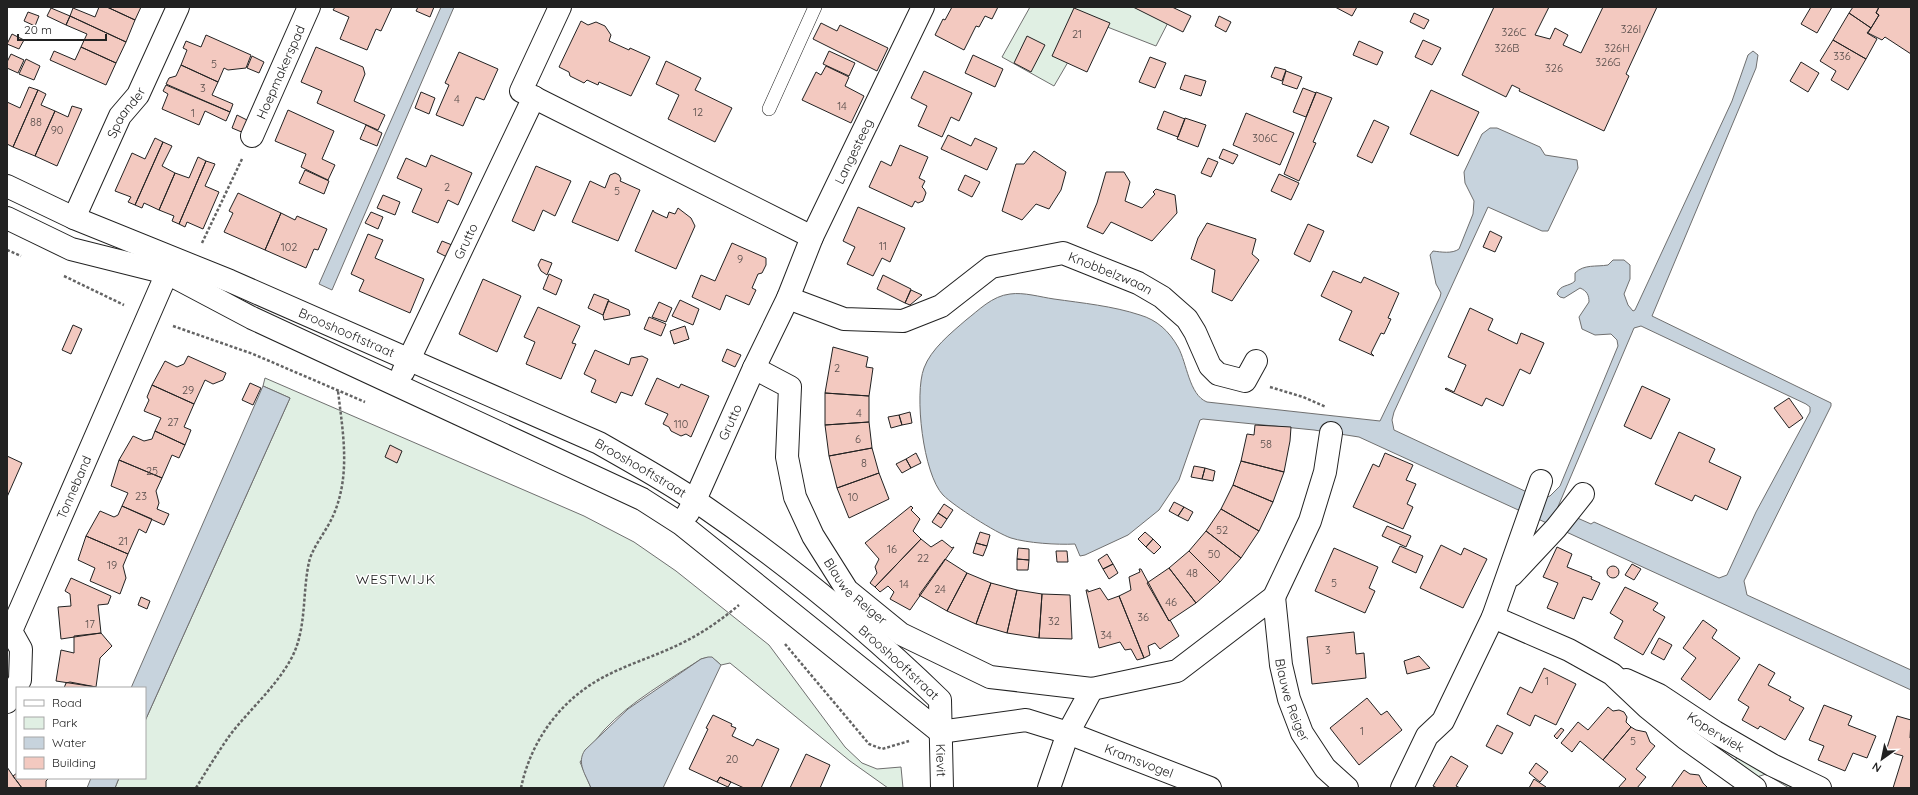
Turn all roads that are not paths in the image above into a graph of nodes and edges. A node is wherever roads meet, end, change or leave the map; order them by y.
1 (178, 7) edge
2 (309, 7) edge
3 (560, 7) edge
4 (815, 7) edge
5 (923, 7) edge
6 (534, 97) junction
7 (769, 109) dead end
8 (252, 136) road end
9 (7, 186) edge
10 (7, 218) edge
11 (74, 218) junction
12 (812, 237) junction
13 (171, 265) junction
14 (788, 298) junction
15 (409, 360) junction
16 (1256, 361) dead end
17 (754, 368) junction
18 (397, 384) junction
19 (1331, 433) dead end
20 (1539, 486) dead end
21 (1582, 494) dead end
22 (695, 500) junction
23 (681, 524) junction
24 (1504, 584) junction
25 (1274, 597) junction
26 (1493, 617) junction
27 (1612, 674) junction
28 (1092, 689) junction
29 (7, 702) edge
30 (940, 732) junction
31 (1068, 734) junction
32 (942, 788) edge
33 (1049, 788) edge
34 (1210, 788) edge
35 (1347, 788) edge
36 (1402, 788) edge
37 (1755, 788) edge
38 (1820, 788) edge

1 - 11 street, Spaander
2 - 8 street, Hoepmakerspad
3 - 6 street
4 - 7 lane
5 - 12 street, Langesteeg
6 - 12 street
6 - 15 street, Grutto
9 - 11 street, Brooshooftstraat
10 - 13 street, Brooshooftstraat
11 - 13 street, Brooshooftstraat
12 - 14 street, Langesteeg
13 - 15 street, Brooshooftstraat
13 - 18 street, Brooshooftstraat
13 - 29 street, Tonneband
14 - 16 street, Knobbelzwaan
14 - 17 street, Grutto
15 - 18 street, Grutto
15 - 22 street, Brooshooftstraat
17 - 22 street, Grutto
17 - 28 street, Blauwe Reiger
18 - 23 street, Brooshooftstraat
19 - 25 street, Blauwe Reiger
20 - 24 street
21 - 24 street
22 - 23 street, Grutto
22 - 30 street, Brooshooftstraat
23 - 30 street, Brooshooftstraat
24 - 26 street
25 - 28 street, Blauwe Reiger
25 - 35 street, Blauwe Reiger
26 - 27 street, Koperwiek
26 - 36 street
27 - 37 street, Koperwiek
27 - 38 street, Koperwiek
28 - 31 street
30 - 31 street
30 - 32 street, Kievit
31 - 33 street
31 - 34 street, Kramsvogel

